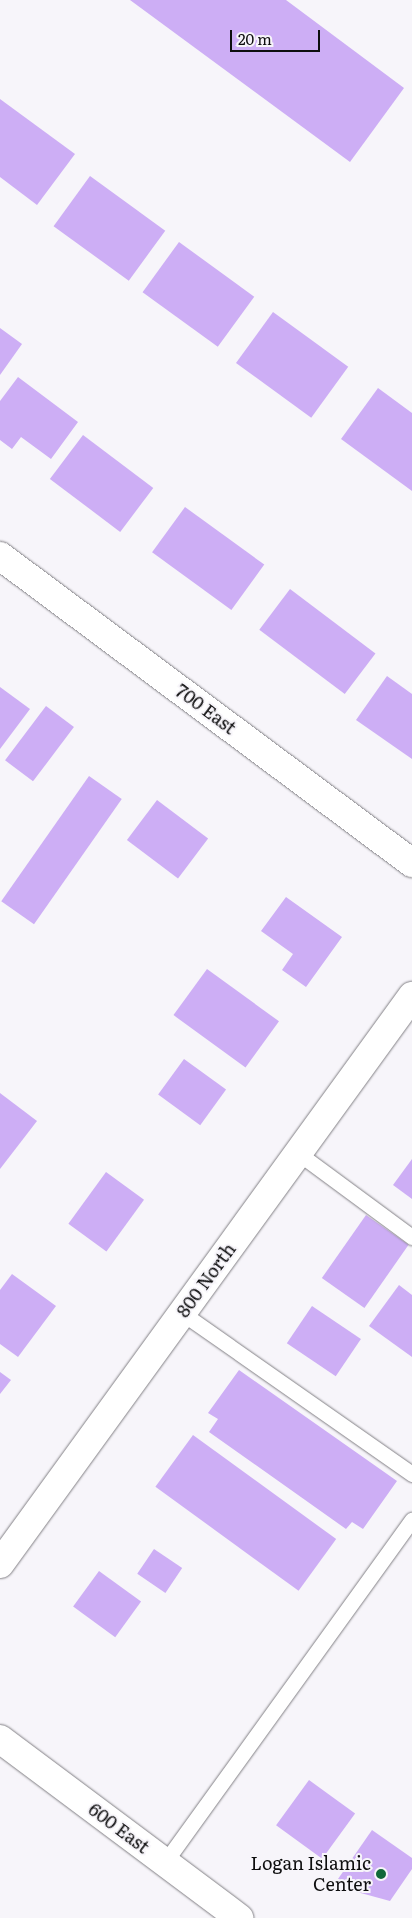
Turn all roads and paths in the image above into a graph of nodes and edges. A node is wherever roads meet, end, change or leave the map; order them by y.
1 (0, 556) edge
2 (412, 863) edge
3 (412, 996) edge
4 (298, 1152) junction
5 (412, 1237) edge
6 (182, 1313) junction
7 (412, 1474) edge
8 (412, 1520) edge
9 (0, 1564) edge
10 (0, 1739) edge
11 (164, 1862) junction
12 (239, 1918) edge

1 - 2 street, 700 East
3 - 4 street, 800 North
4 - 5 lane
4 - 6 street, 800 North
6 - 7 lane
6 - 9 street, 800 North
8 - 11 lane
10 - 11 street, 600 East
11 - 12 street, 600 East

